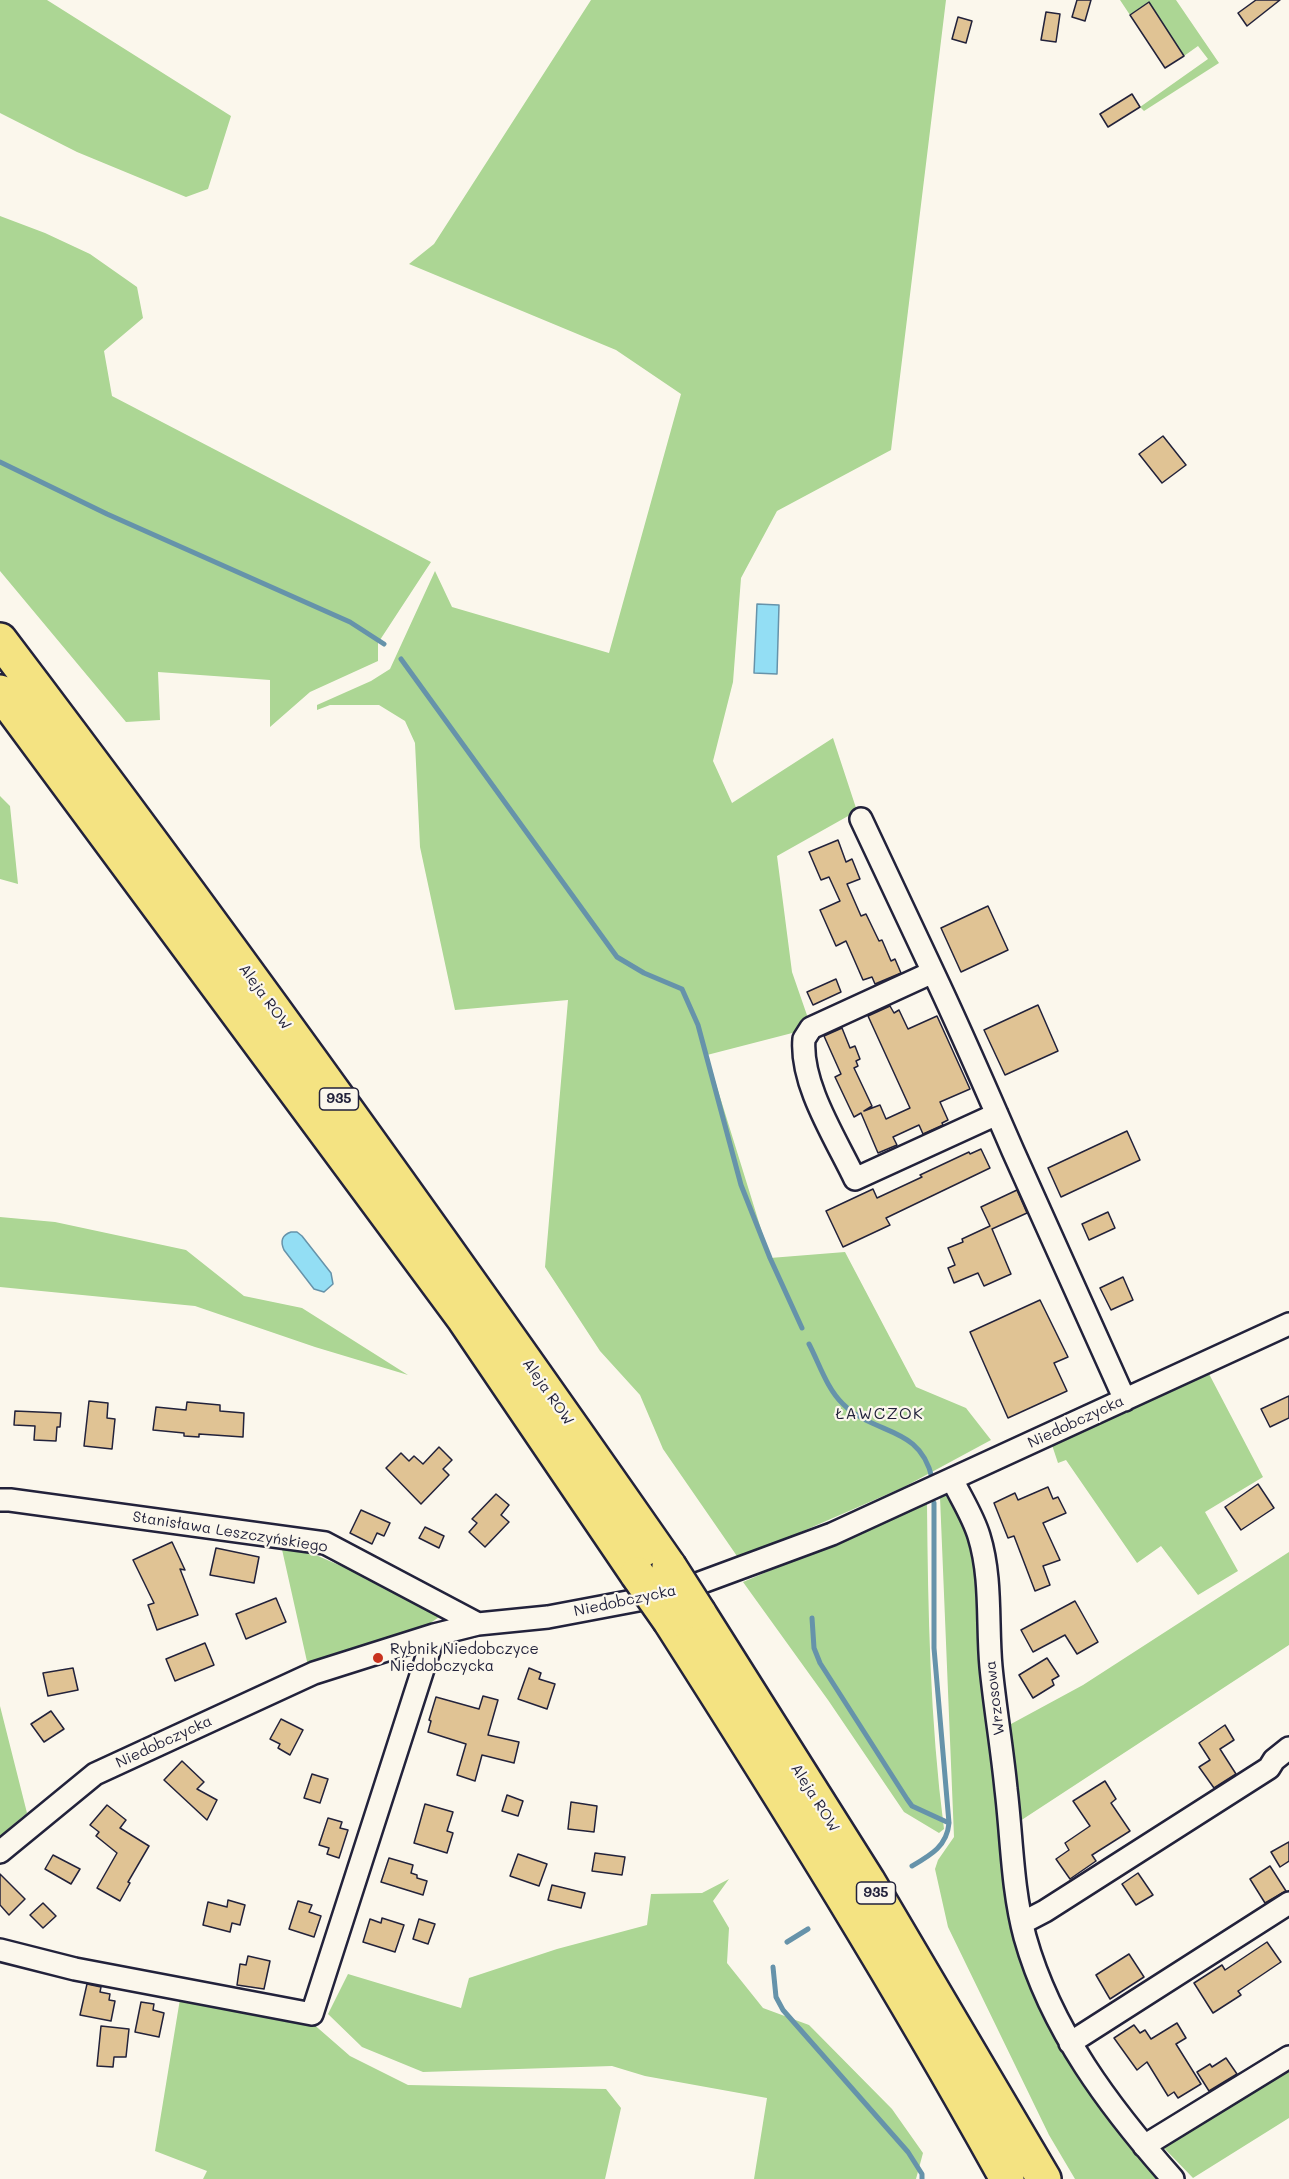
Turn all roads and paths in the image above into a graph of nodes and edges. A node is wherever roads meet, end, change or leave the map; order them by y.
1 (0, 640) edge
2 (0, 692) edge
3 (861, 819) dead end
4 (933, 972) junction
5 (997, 1114) junction
6 (1289, 1324) edge
7 (1125, 1400) junction
8 (952, 1479) junction
9 (0, 1500) edge
10 (684, 1617) junction
11 (478, 1624) junction
12 (434, 1635) junction
13 (1289, 1748) edge
14 (0, 1852) edge
15 (1289, 1903) edge
16 (1022, 1923) junction
17 (0, 1950) edge
18 (1070, 2043) junction
19 (1289, 2057) edge
20 (1144, 2146) junction
21 (1007, 2179) edge
22 (1044, 2179) edge
23 (1173, 2179) edge

1 - 10 main road, Aleja ROW / 935, bridge
2 - 10 main road, Aleja ROW / 935, bridge
3 - 4 street
4 - 5 street
4 - 5 street
5 - 7 street
6 - 7 street, Niedobczycka
7 - 8 street, Niedobczycka
8 - 11 street, Niedobczycka
8 - 16 street, Wrzosowa
9 - 11 street, Stanisława Leszczyńskiego
10 - 21 main road, Aleja ROW / 935
10 - 22 main road, Aleja ROW / 935
11 - 12 street, Niedobczycka
12 - 14 street, Niedobczycka
12 - 17 street
13 - 16 street
15 - 18 street
16 - 18 street, Wrzosowa
18 - 20 street, Wrzosowa
19 - 20 street
20 - 23 street, Wrzosowa

